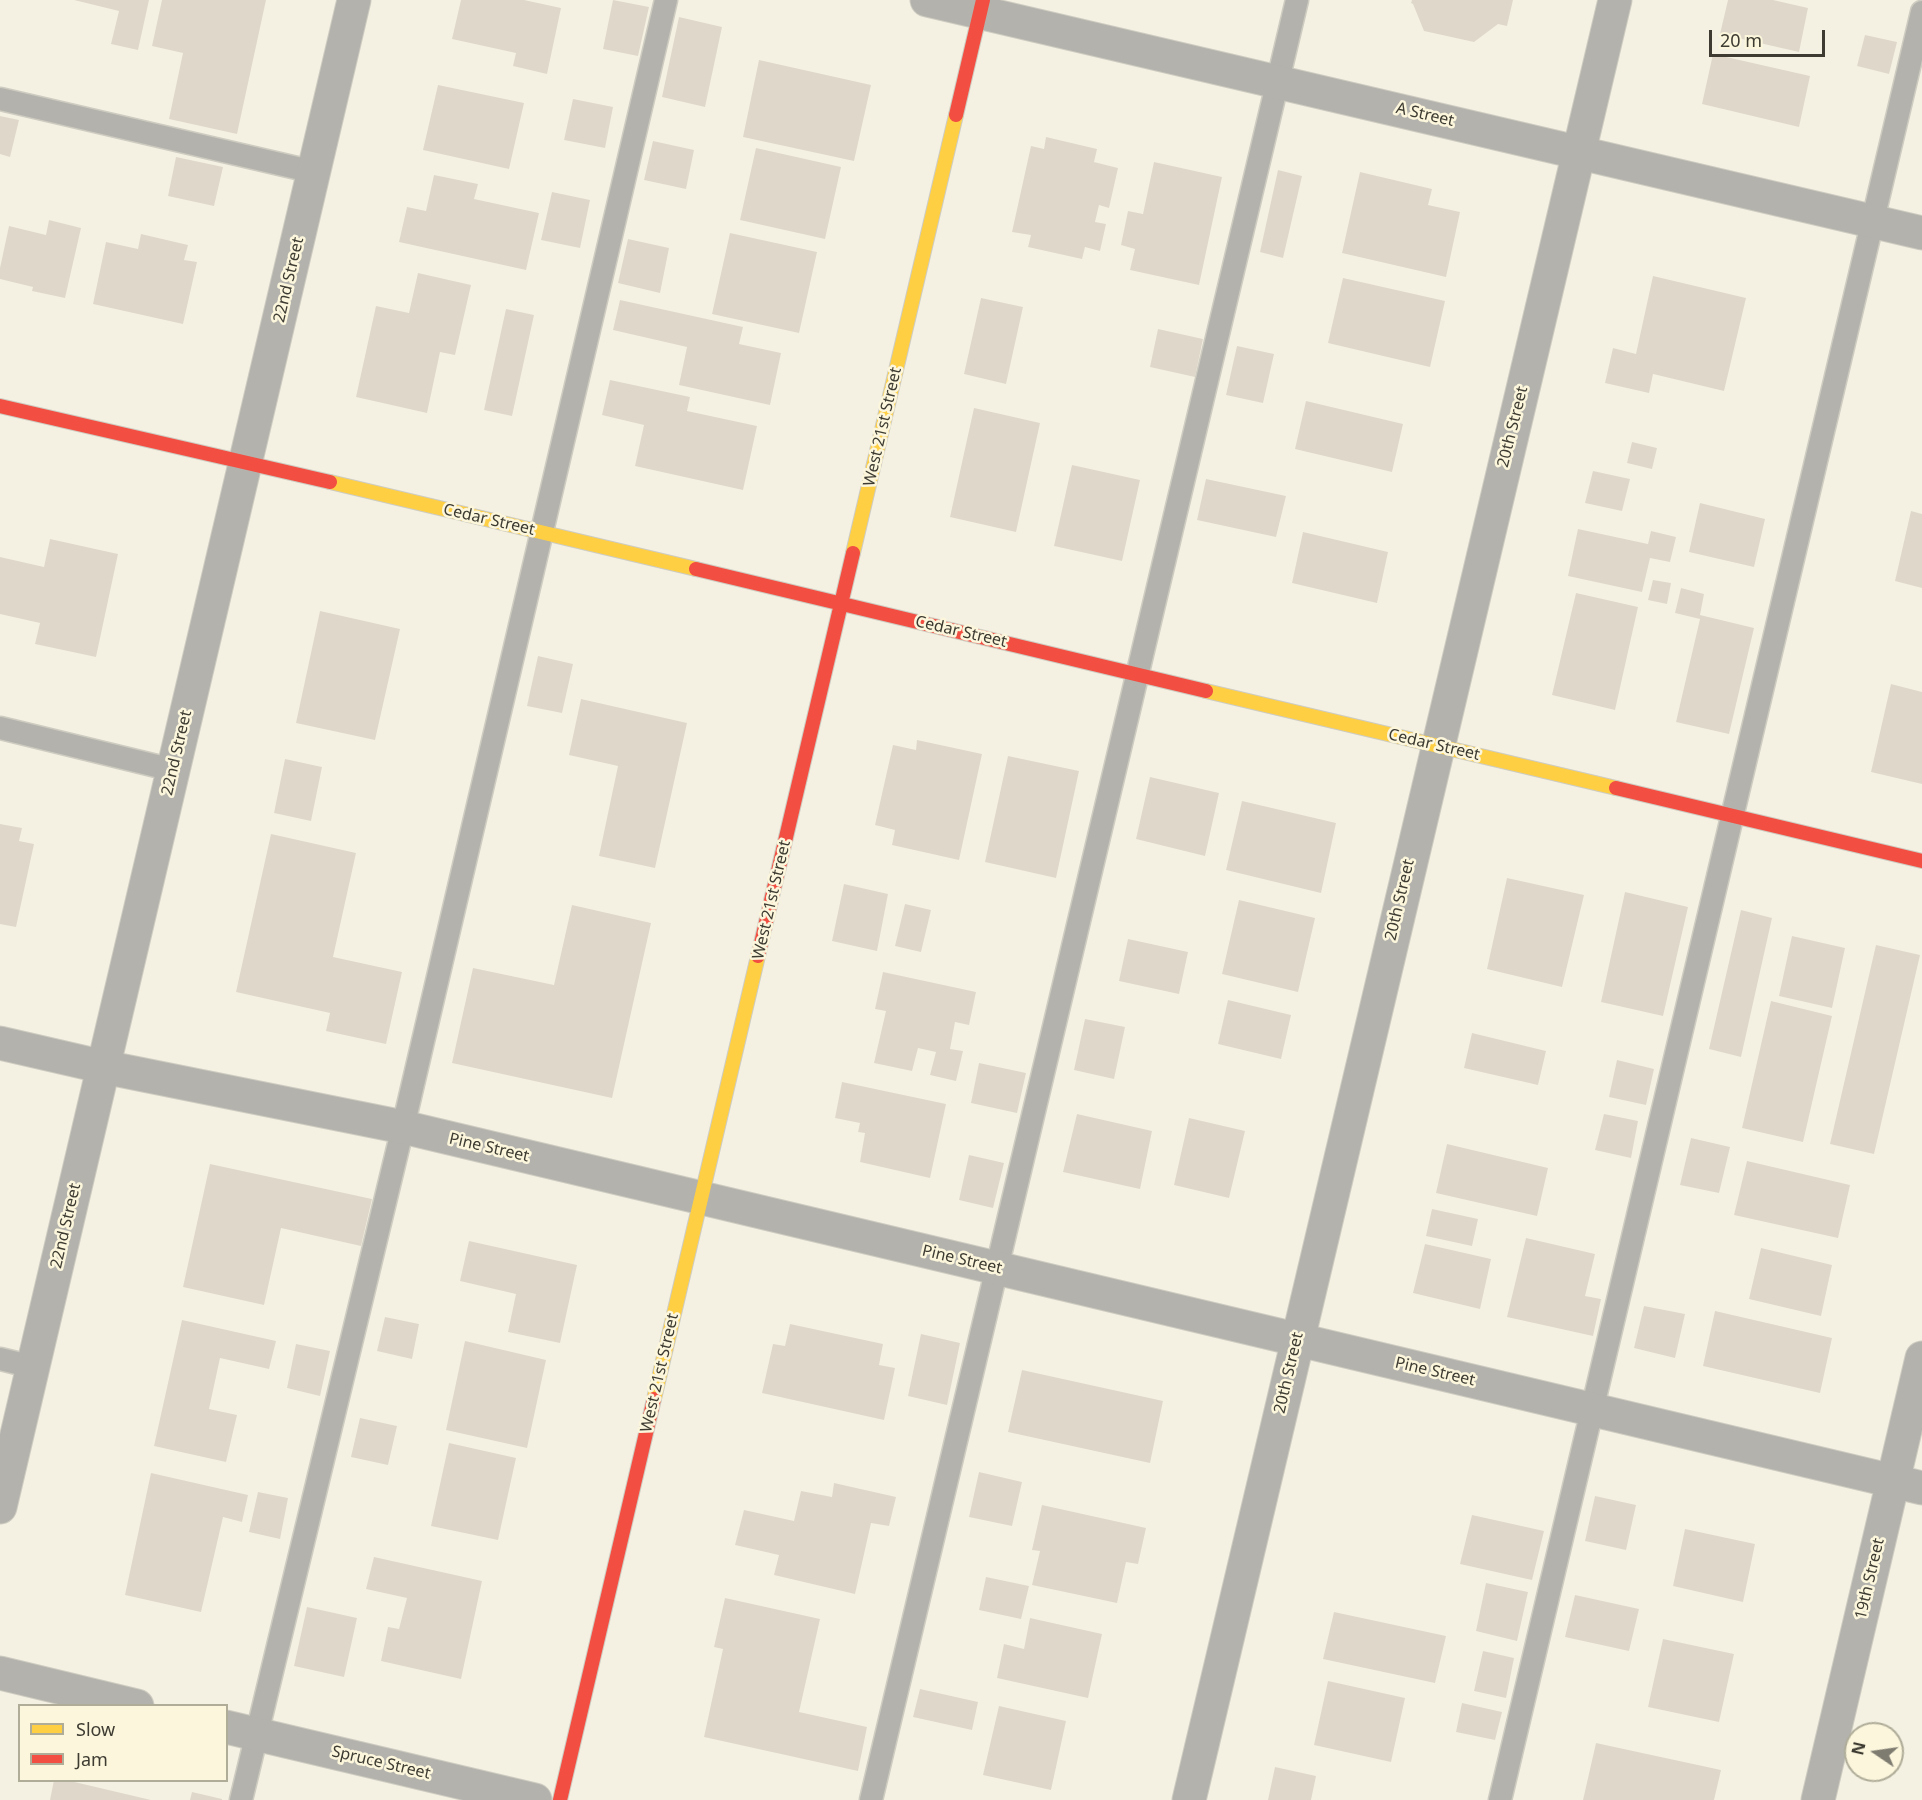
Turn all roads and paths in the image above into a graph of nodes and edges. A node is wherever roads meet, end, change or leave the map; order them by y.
1 (354, 0) edge
2 (666, 0) edge
3 (927, 0) edge
4 (1297, 0) edge
5 (1615, 0) edge
6 (982, 6) edge
7 (1922, 12) edge
8 (1278, 81) junction
9 (0, 99) edge
10 (1580, 152) junction
11 (314, 172) junction
12 (1872, 221) junction
13 (1922, 233) edge
14 (0, 406) edge
15 (246, 462) junction
16 (542, 532) junction
17 (841, 604) junction
18 (1137, 674) junction
19 (0, 728) edge
20 (1437, 745) junction
21 (173, 770) junction
22 (1734, 816) junction
23 (1922, 861) edge
24 (0, 1043) edge
25 (104, 1067) junction
26 (403, 1127) junction
27 (701, 1198) junction
28 (998, 1268) junction
29 (1297, 1340) junction
30 (0, 1359) edge
31 (1922, 1359) edge
32 (33, 1366) junction
33 (1591, 1410) junction
34 (1907, 1485) edge
35 (0, 1507) edge
36 (0, 1673) edge
37 (129, 1704) edge
38 (241, 1730) edge
39 (241, 1800) edge
40 (535, 1800) edge
41 (560, 1800) edge
42 (871, 1800) edge
43 (1189, 1800) edge
44 (1500, 1800) edge
45 (1818, 1800) edge

1 - 11 street, 22nd Street
2 - 16 lane
3 - 6 street, A Street
4 - 8 lane
5 - 10 street, 20th Street
6 - 8 street, A Street
6 - 17 street, West 21st Street
7 - 12 lane
8 - 10 street, A Street
8 - 18 lane
9 - 11 lane
10 - 12 street, A Street
10 - 20 street, 20th Street
11 - 15 street, 22nd Street
12 - 13 street, A Street
12 - 22 lane
14 - 15 street, Cedar Street
15 - 16 street, Cedar Street
15 - 21 street, 22nd Street
16 - 17 street, Cedar Street
16 - 26 lane
17 - 18 street, Cedar Street
17 - 27 street, West 21st Street
18 - 20 street, Cedar Street
18 - 28 lane
19 - 21 lane
20 - 22 street, Cedar Street
20 - 29 street, 20th Street
21 - 25 street, 22nd Street
22 - 23 street, Cedar Street
22 - 33 lane
24 - 25 street, Pine Street
25 - 26 street, Pine Street
25 - 32 street, 22nd Street
26 - 27 street, Pine Street
26 - 38 lane
27 - 28 street, Pine Street
27 - 41 street, West 21st Street
28 - 29 street, Pine Street
28 - 42 lane
29 - 33 street, Pine Street
29 - 43 street, 20th Street
30 - 32 lane
31 - 34 street, 19th Street
32 - 35 street, 22nd Street
33 - 34 street, Pine Street
33 - 44 lane
34 - 45 street, 19th Street
36 - 37 street
38 - 39 lane
38 - 40 street, Spruce Street

